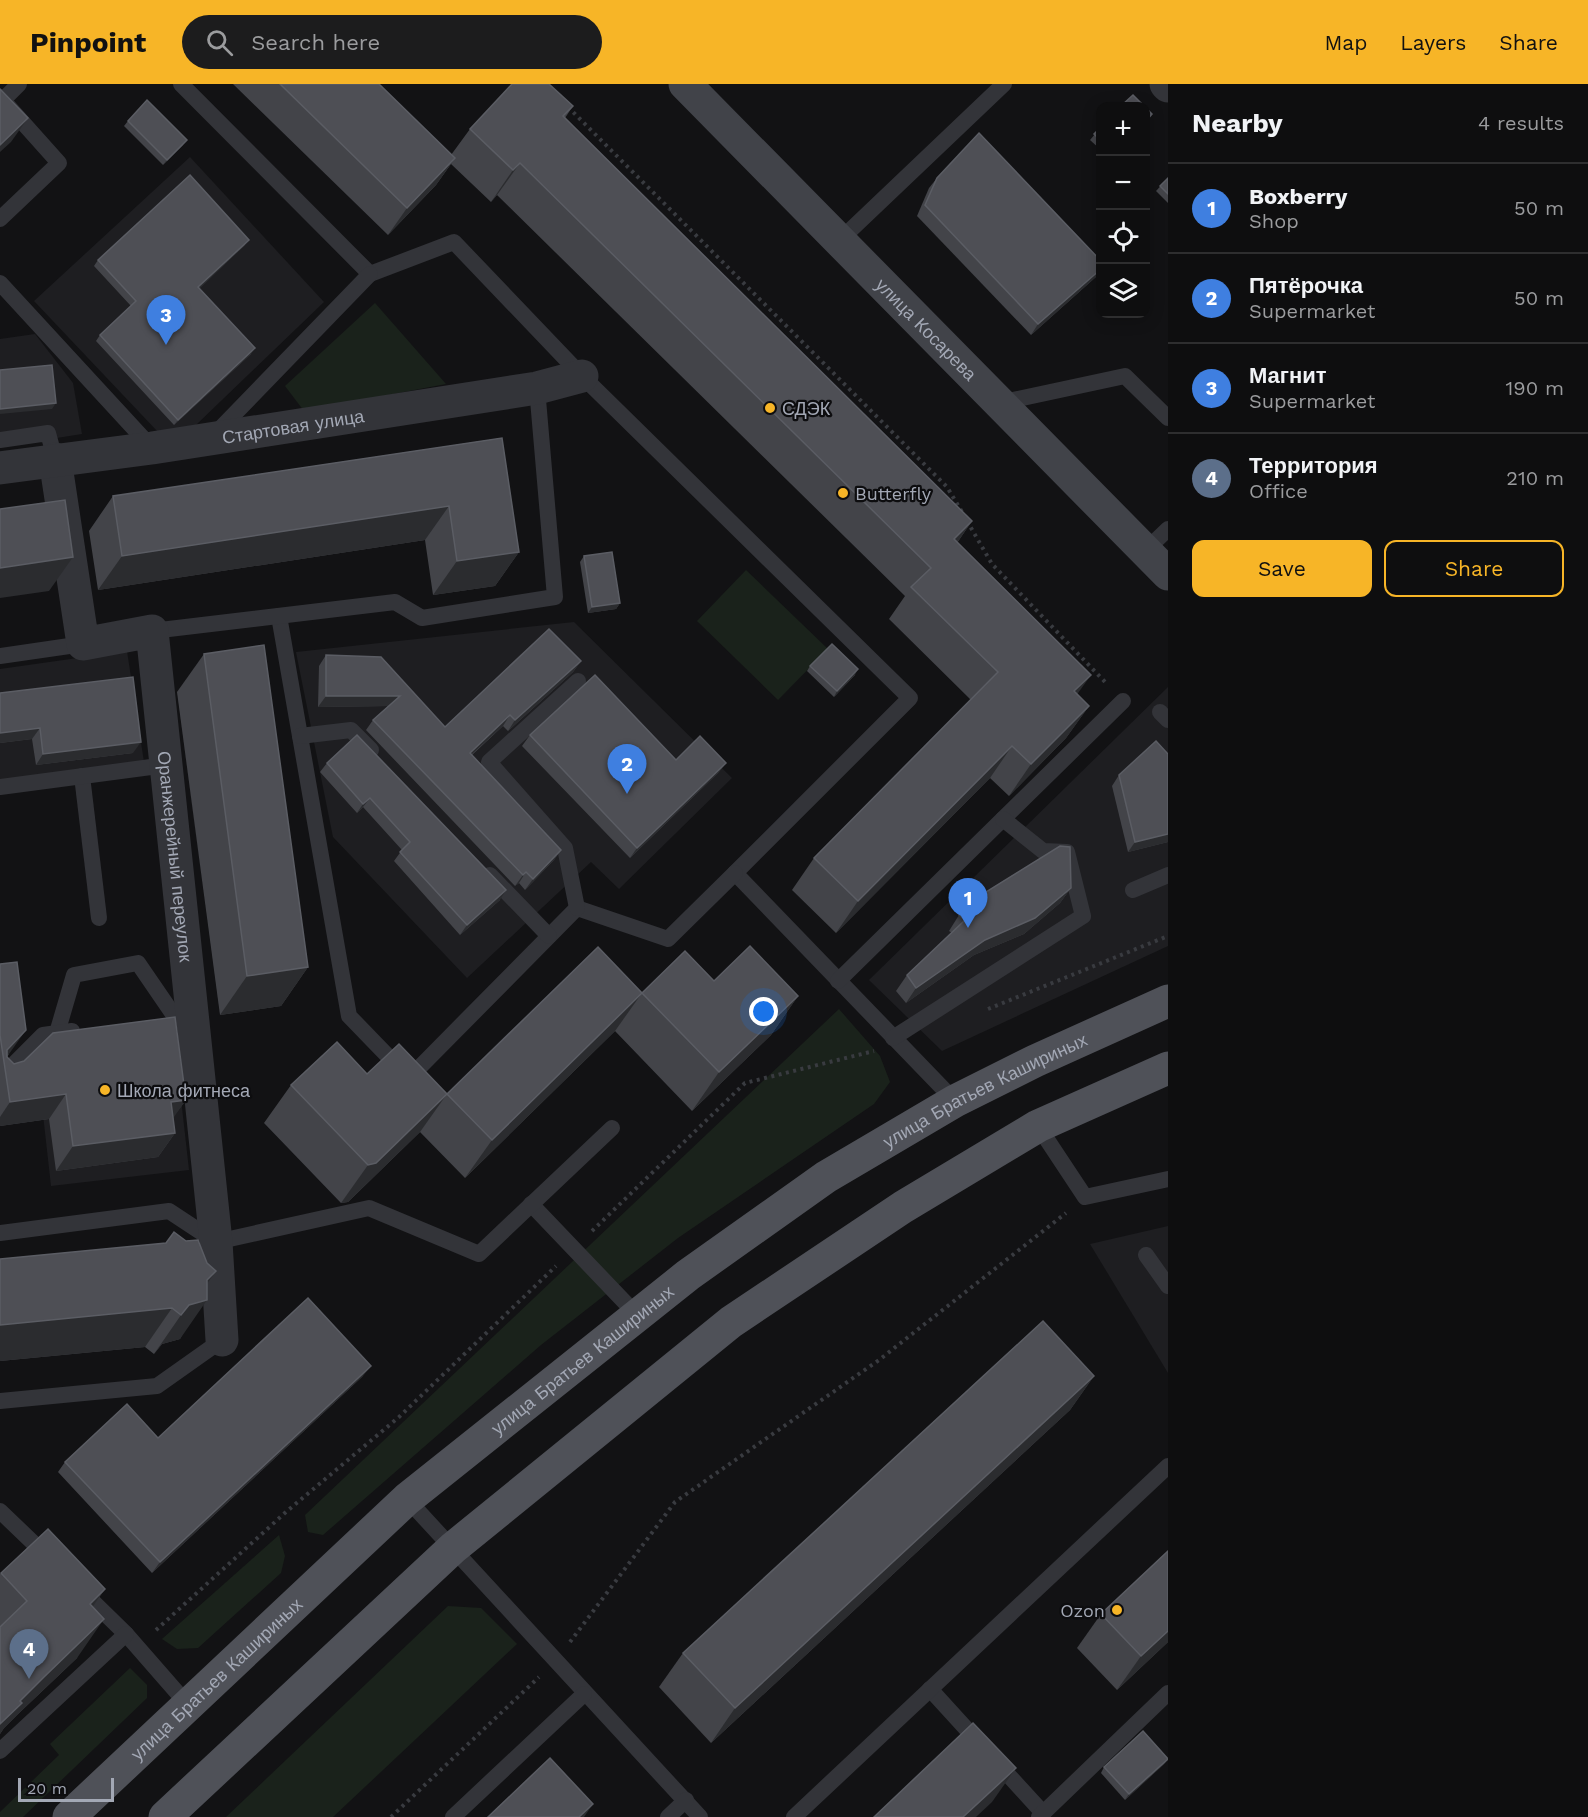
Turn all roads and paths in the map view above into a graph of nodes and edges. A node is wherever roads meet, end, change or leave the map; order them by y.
1 (19, 84) edge
2 (181, 84) edge
3 (685, 84) edge
4 (1004, 84) edge
5 (1, 98) edge
6 (562, 101) edge
7 (0, 219) edge
8 (839, 241) junction
9 (370, 274) junction
10 (0, 283) edge
11 (582, 376) junction
12 (537, 388) junction
13 (999, 403) junction
14 (1168, 418) edge
15 (211, 439) junction
16 (0, 440) edge
17 (152, 448) junction
18 (55, 459) junction
19 (0, 468) edge
20 (1157, 540) edge
21 (1168, 574) edge
22 (279, 616) junction
23 (152, 630) junction
24 (83, 644) junction
25 (0, 656) edge
26 (578, 681) edge
27 (1123, 701) joint
28 (300, 736) junction
29 (384, 764) edge
30 (166, 765) junction
31 (82, 776) junction
32 (0, 787) edge
33 (1003, 819) junction
34 (475, 859) edge
35 (735, 873) junction
36 (1168, 875) edge
37 (1133, 890) dead end
38 (577, 908) junction
39 (99, 918) dead end
40 (549, 936) junction
41 (1168, 936) edge
42 (838, 981) junction
43 (1168, 1001) edge
44 (986, 1010) dead end
45 (184, 1016) junction
46 (152, 1020) edge
47 (92, 1028) edge
48 (57, 1033) junction
49 (897, 1041) junction
50 (1168, 1068) edge
51 (0, 1078) edge
52 (955, 1101) junction
53 (1038, 1126) junction
54 (612, 1128) dead end
55 (1168, 1179) edge
56 (1085, 1197) junction
57 (531, 1204) junction
58 (0, 1233) edge
59 (216, 1242) junction
60 (574, 1248) junction
61 (1146, 1255) dead end
62 (1168, 1286) edge
63 (637, 1315) junction
64 (222, 1340) joint
65 (0, 1401) edge
66 (1168, 1466) edge
67 (407, 1499) junction
68 (0, 1511) edge
69 (453, 1548) junction
70 (126, 1634) junction
71 (138, 1647) junction
72 (555, 1662) junction
73 (930, 1689) junction
74 (1168, 1693) edge
75 (584, 1694) junction
76 (188, 1705) junction
77 (3, 1742) edge
78 (686, 1800) junction
79 (1041, 1815) edge
80 (69, 1817) edge
81 (165, 1817) edge
82 (391, 1817) edge
83 (453, 1817) edge
84 (668, 1817) edge
85 (700, 1817) edge
86 (794, 1817) edge

1 - 5 lane
2 - 9 lane
3 - 8 street, улица Косарева
4 - 8 lane
5 - 7 lane
6 - 27 path
8 - 13 street, улица Косарева
9 - 11 lane
9 - 15 lane
10 - 17 lane
11 - 12 street, Стартовая улица
11 - 35 lane
12 - 15 street, Стартовая улица
12 - 22 lane
13 - 14 lane
13 - 20 street, улица Косарева
15 - 17 street, Стартовая улица
16 - 18 lane
17 - 18 street, Стартовая улица
18 - 19 street, Стартовая улица
18 - 24 street
20 - 21 street, улица Косарева
22 - 23 lane
22 - 28 lane
23 - 24 street
23 - 30 street, Оранжерейный переулок
24 - 25 lane
26 - 38 lane
27 - 33 lane
28 - 29 lane
28 - 40 lane
30 - 31 lane
30 - 45 street, Оранжерейный переулок
31 - 32 lane
31 - 39 lane
33 - 42 lane
33 - 49 lane
34 - 40 lane
35 - 38 lane
35 - 42 lane
36 - 37 lane
38 - 40 lane
41 - 44 path
42 - 49 lane
43 - 52 main road, улица Братьев Кашириных
45 - 46 lane
45 - 48 lane
45 - 59 street, Оранжерейный переулок
47 - 48 lane
48 - 51 lane
49 - 52 lane
49 - 60 path
50 - 53 main road
52 - 63 main road, улица Братьев Кашириных
53 - 56 lane
53 - 69 main road
54 - 57 lane
55 - 56 lane
56 - 72 path
57 - 59 lane
57 - 60 lane
58 - 59 lane
59 - 64 street, Оранжерейный переулок
60 - 63 lane
60 - 71 path
61 - 62 lane
63 - 67 main road, улица Братьев Кашириных
64 - 65 lane
66 - 73 lane
67 - 69 lane
67 - 76 main road, улица Братьев Кашириных
68 - 70 lane
69 - 72 lane
69 - 81 main road
70 - 71 lane
70 - 77 lane
71 - 76 lane
72 - 75 lane
72 - 82 path
73 - 79 lane
73 - 86 lane
74 - 79 lane
75 - 78 lane
75 - 83 lane
76 - 80 main road, улица Братьев Кашириных
78 - 84 lane
78 - 85 lane

